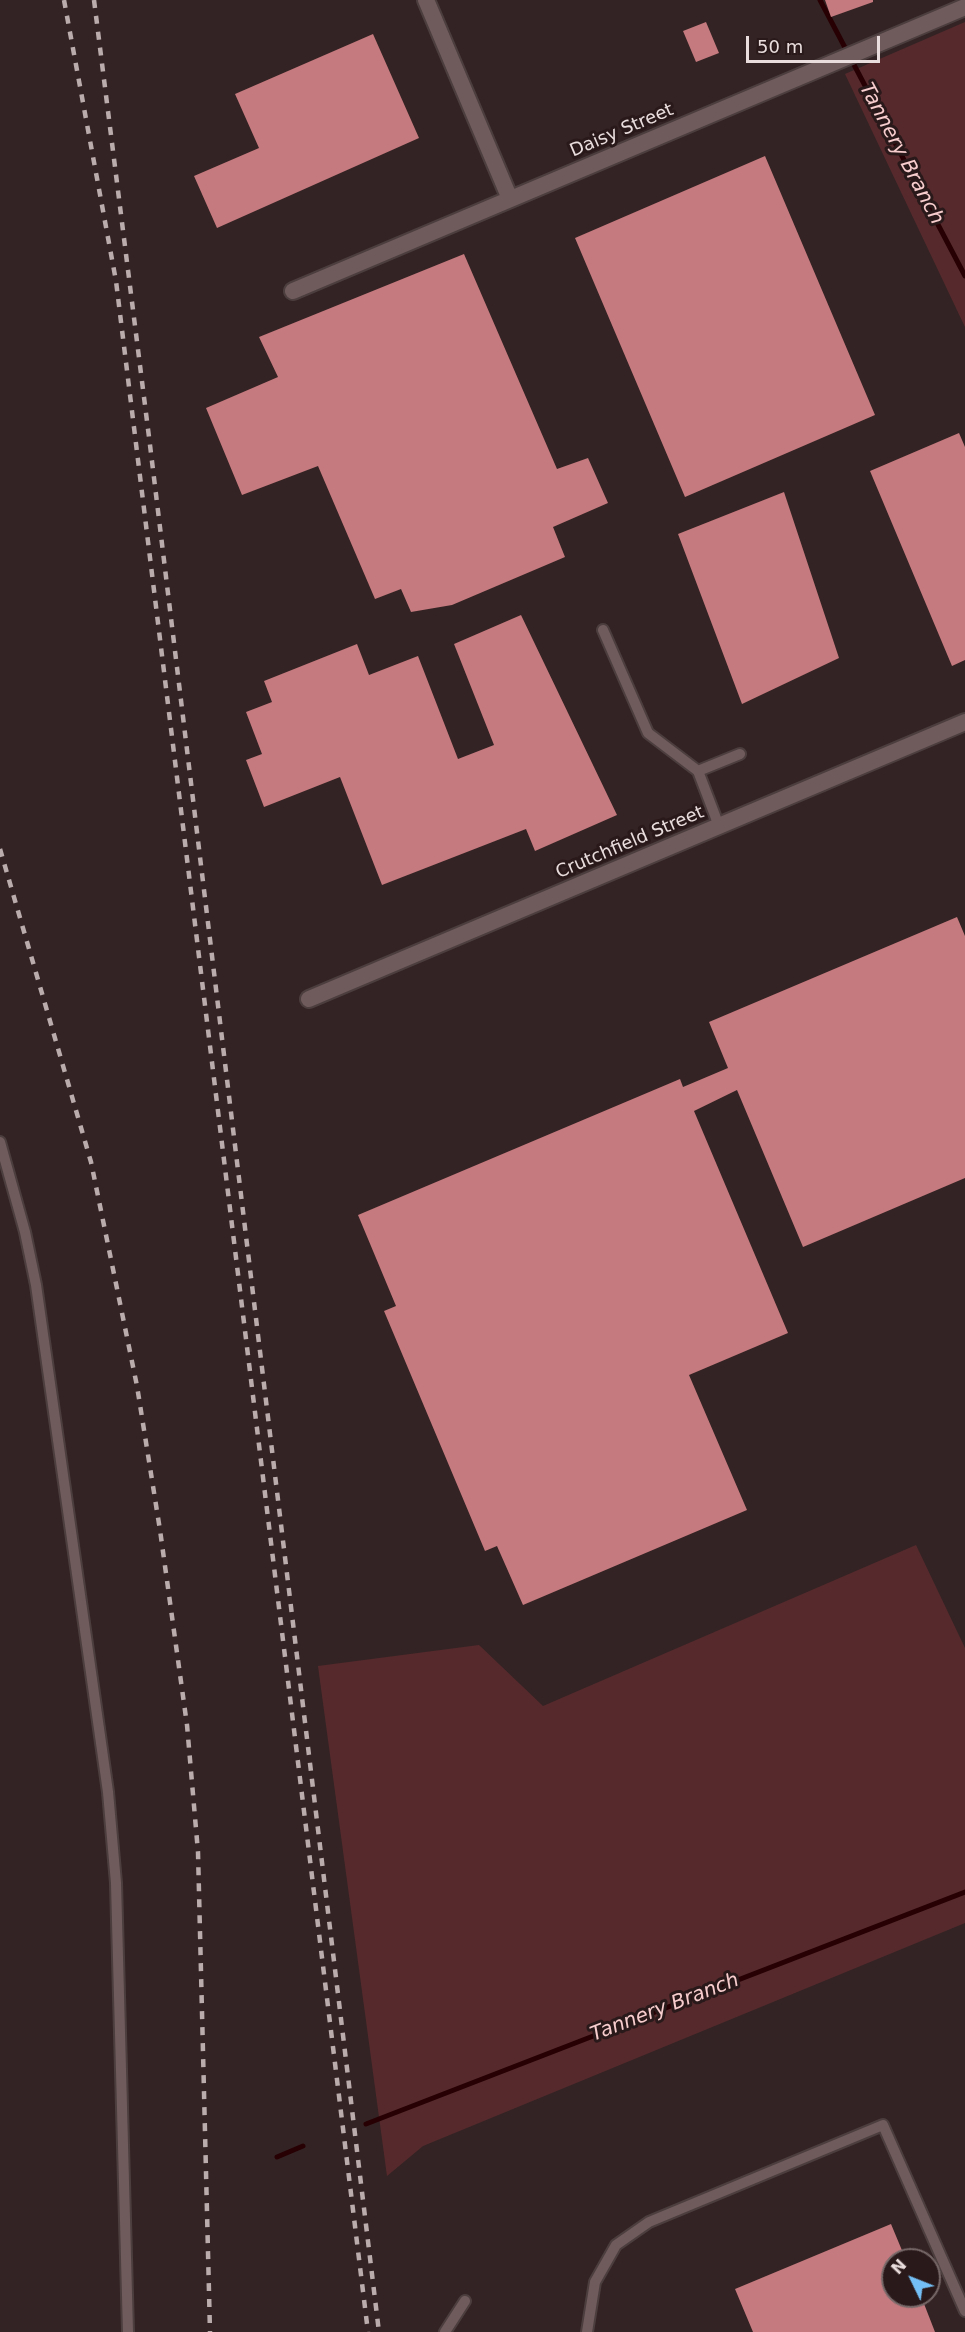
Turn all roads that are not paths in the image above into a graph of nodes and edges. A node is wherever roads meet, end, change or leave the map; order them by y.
1 (426, 0) edge
2 (965, 7) edge
3 (510, 199) junction
4 (293, 291) dead end
5 (603, 630) dead end
6 (965, 722) edge
7 (740, 754) dead end
8 (698, 771) junction
9 (719, 826) junction
10 (309, 999) dead end
11 (0, 1142) edge
12 (465, 2301) dead end
13 (965, 2311) edge
14 (128, 2332) edge
15 (445, 2332) edge
16 (587, 2332) edge

1 - 3 street
2 - 3 street, Daisy Street
3 - 4 street, Daisy Street
5 - 8 lane
6 - 9 street, Crutchfield Street
7 - 8 lane
8 - 9 lane
9 - 10 street, Crutchfield Street
11 - 14 lane
12 - 15 lane
13 - 16 lane

